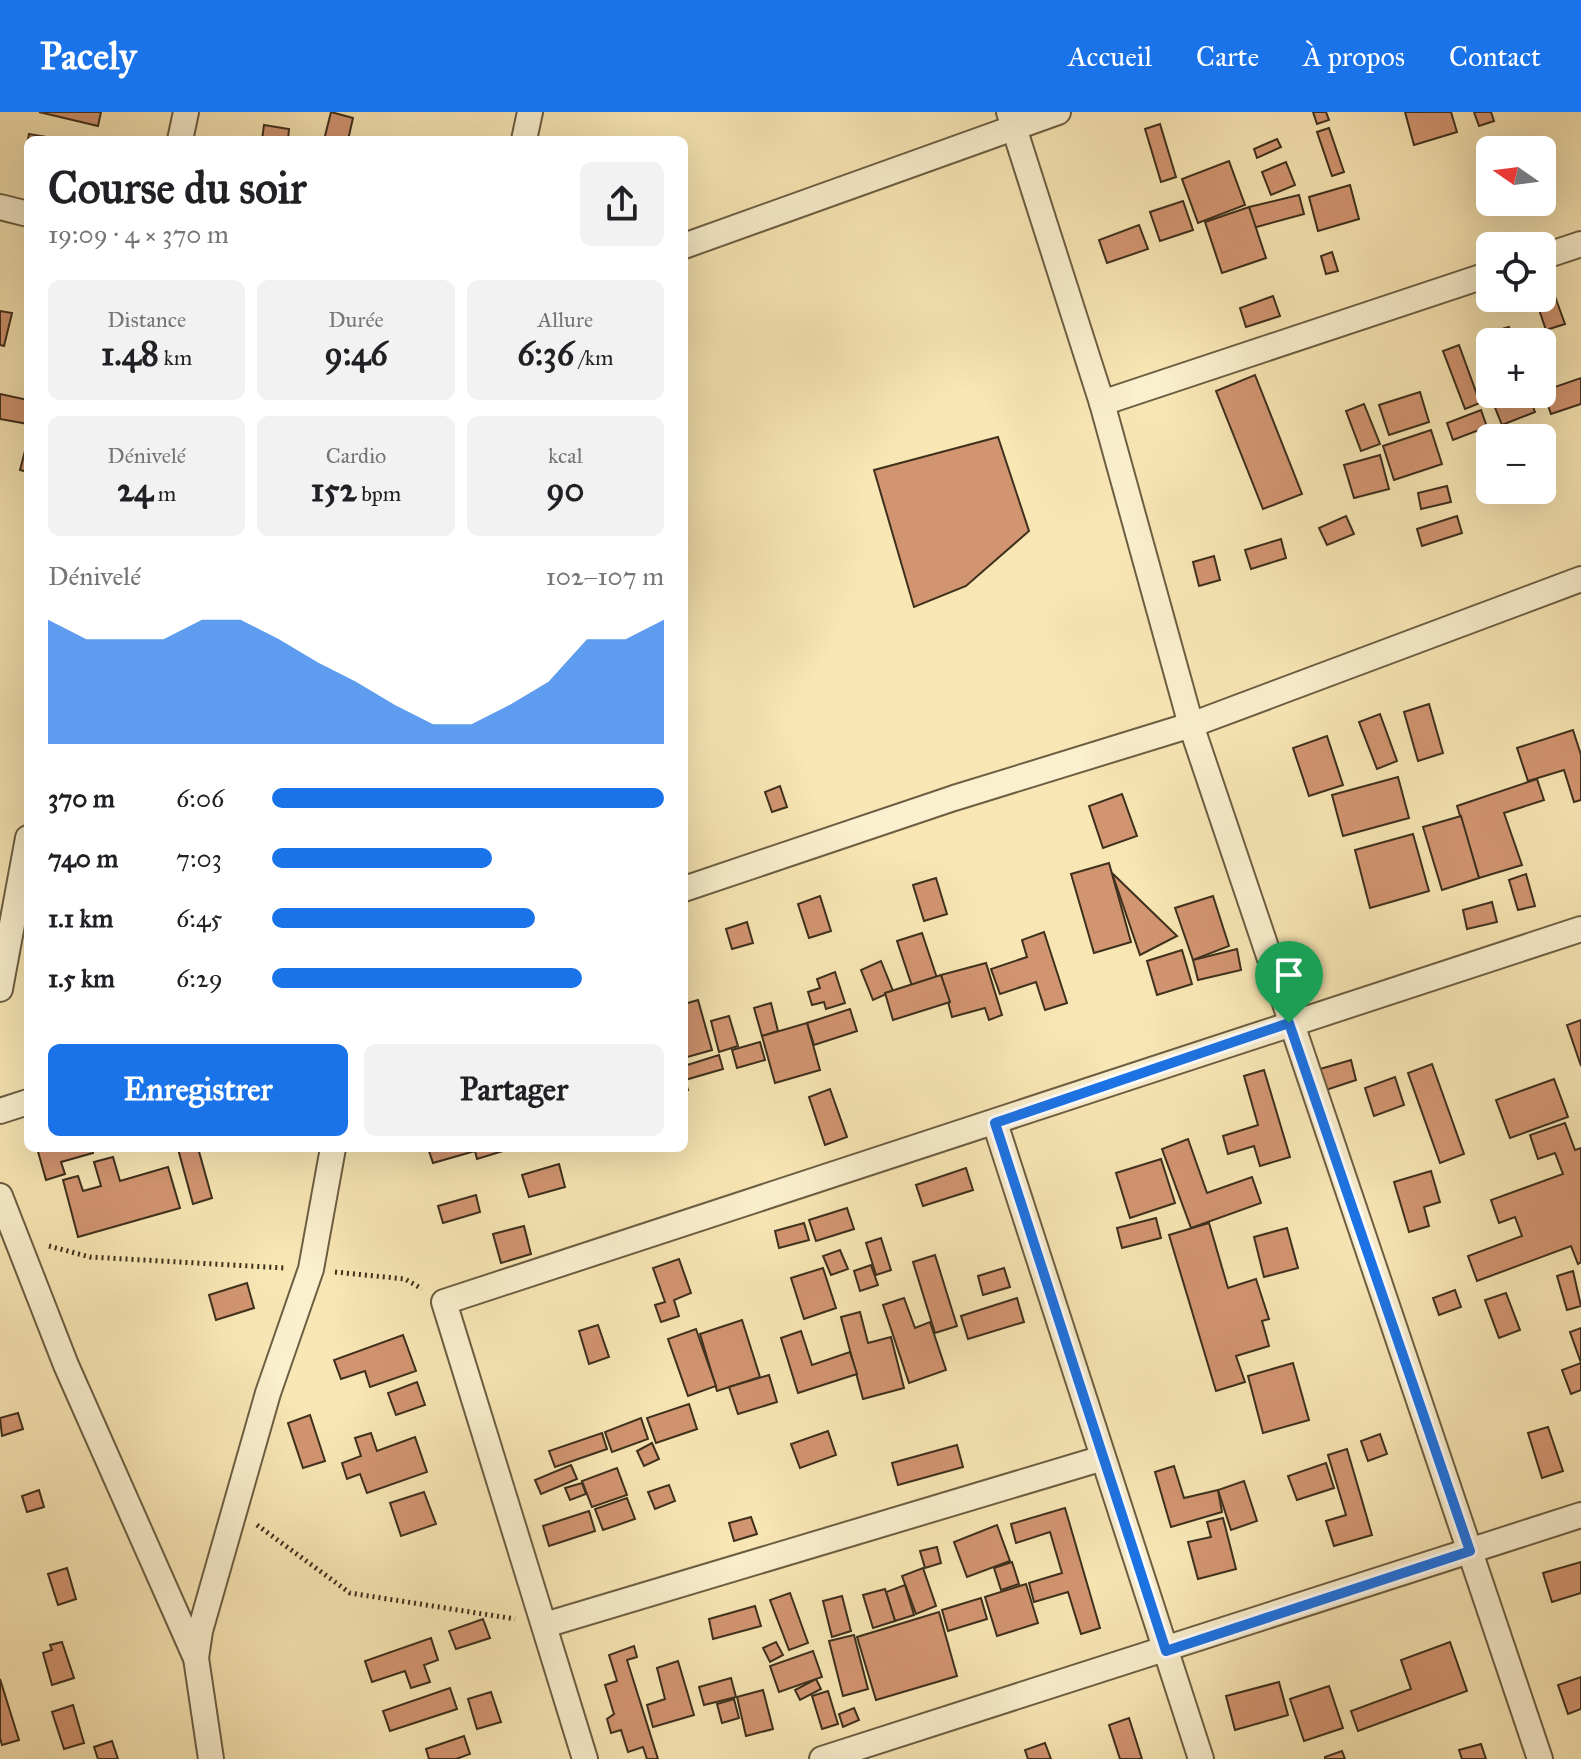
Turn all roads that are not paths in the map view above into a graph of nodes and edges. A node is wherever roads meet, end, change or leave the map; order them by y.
1 (186, 112) edge
2 (530, 112) edge
3 (1058, 112) edge
4 (1011, 119) edge
5 (181, 136) edge
6 (525, 136) edge
7 (0, 207) edge
8 (24, 213) edge
9 (688, 244) edge
10 (1581, 244) edge
11 (1556, 252) edge
12 (1476, 279) edge
13 (1102, 403) junction
14 (1581, 579) edge
15 (1191, 725) junction
16 (24, 860) edge
17 (688, 888) edge
18 (1581, 929) edge
19 (0, 989) edge
20 (1289, 1023) junction
21 (24, 1103) edge
22 (0, 1111) edge
23 (995, 1123) junction
24 (332, 1152) edge
25 (0, 1196) edge
26 (1103, 1458) junction
27 (1581, 1515) edge
28 (1470, 1551) junction
29 (545, 1625) junction
30 (1166, 1651) junction
31 (196, 1658) junction
32 (211, 1759) edge
33 (585, 1759) edge
34 (822, 1759) edge
35 (1201, 1759) edge
36 (1540, 1759) edge

1 - 5 street
2 - 6 street
3 - 4 street
4 - 9 street
4 - 13 street
7 - 8 street
10 - 11 street
12 - 13 street
13 - 15 street
14 - 15 street
15 - 17 street
15 - 20 street
16 - 19 street
18 - 20 street
20 - 23 street
20 - 28 street
21 - 22 street
23 - 26 street
23 - 29 street
24 - 31 street
25 - 31 street
26 - 29 street
26 - 30 street
27 - 28 street
28 - 30 street
28 - 36 street
29 - 33 street
30 - 34 street
30 - 35 street
31 - 32 street

